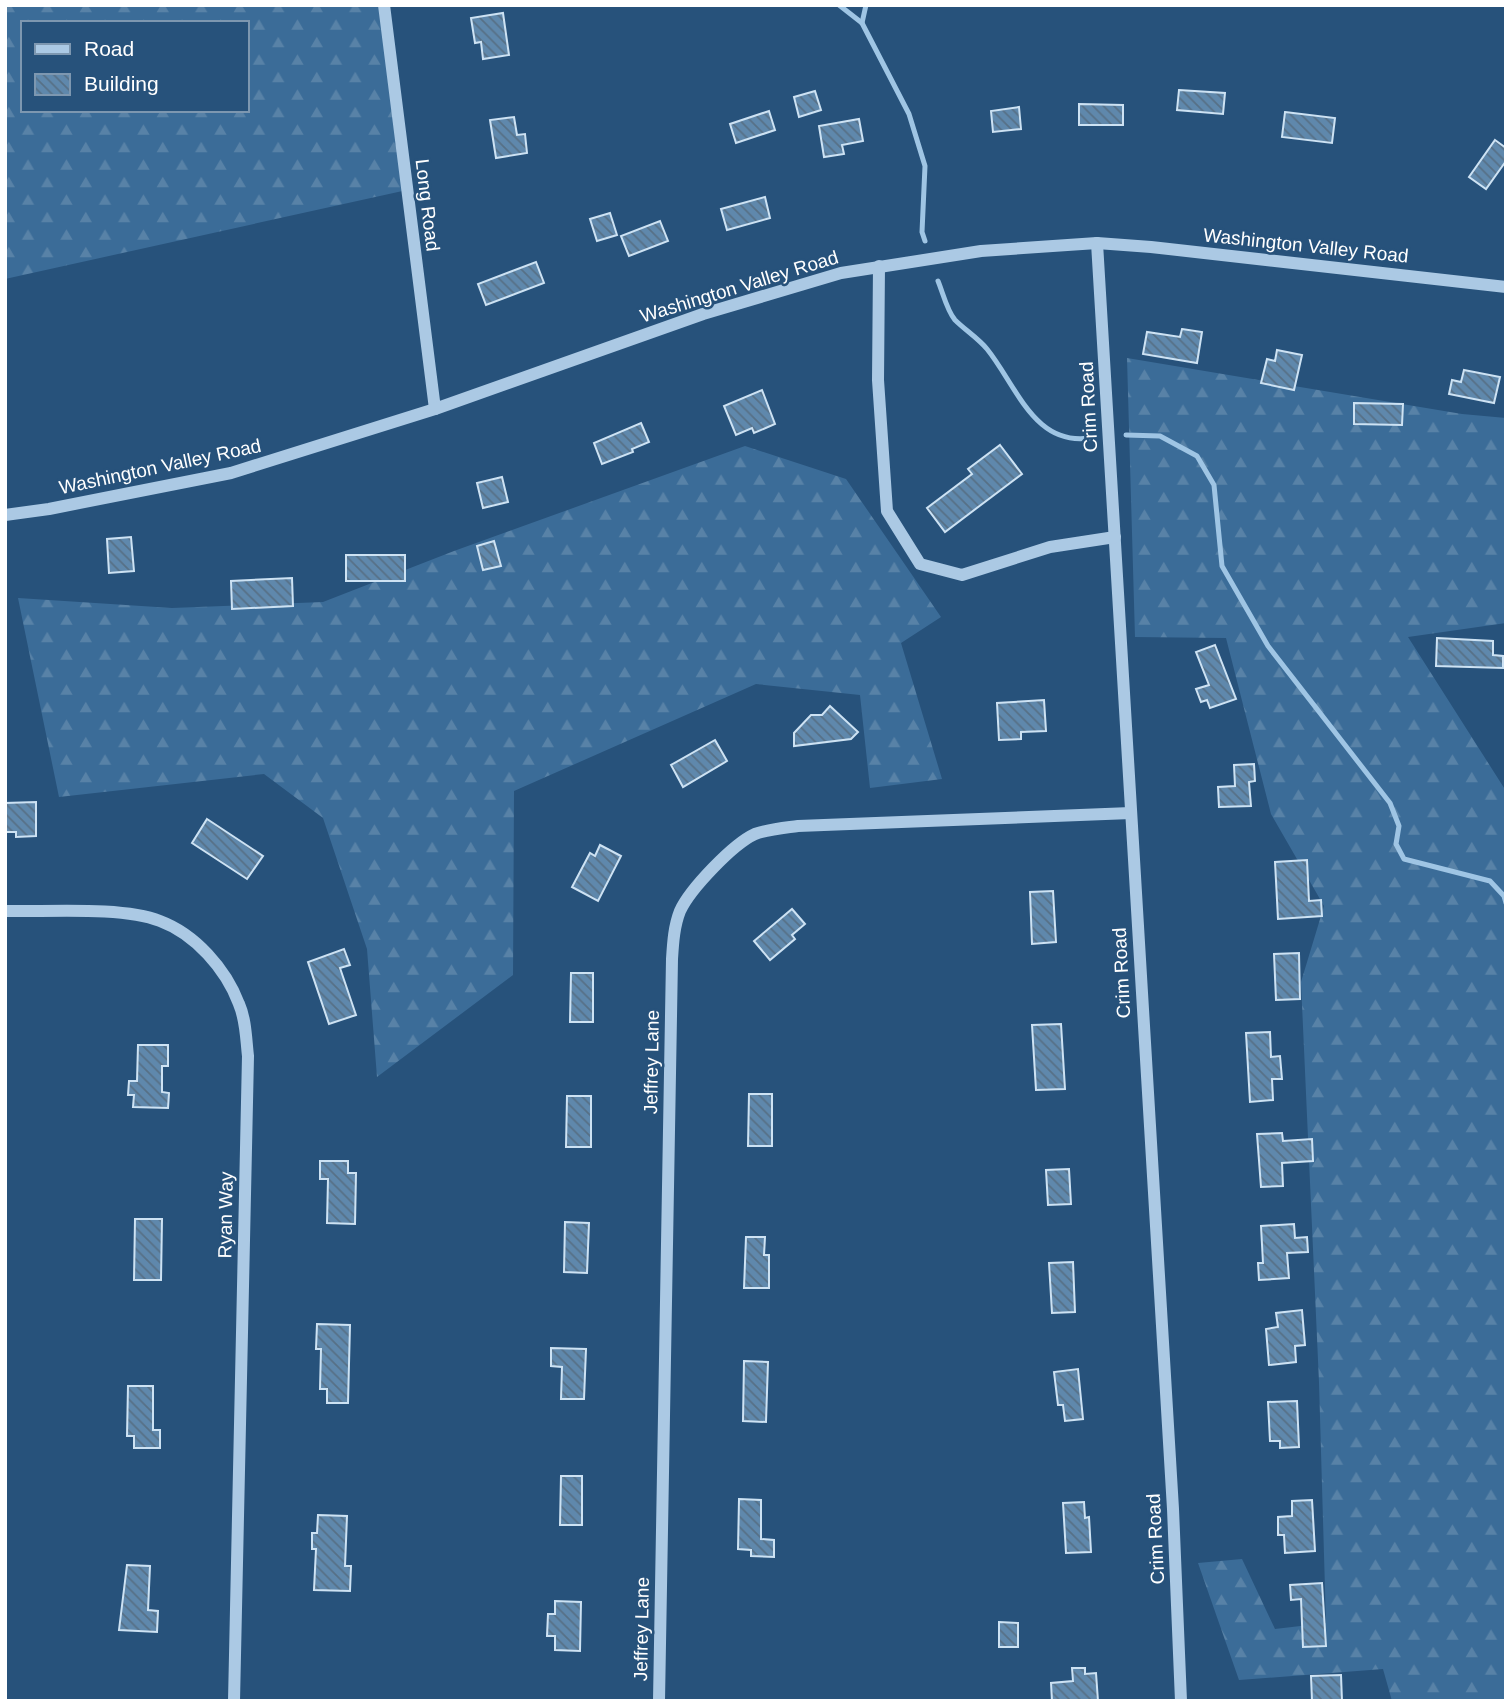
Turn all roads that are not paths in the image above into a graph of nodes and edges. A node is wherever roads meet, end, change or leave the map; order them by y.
1 (383, 5) edge
2 (1097, 243) junction
3 (879, 267) junction
4 (1506, 287) edge
5 (435, 409) junction
6 (5, 515) edge
7 (1115, 537) junction
8 (1131, 813) junction
9 (5, 911) edge
10 (234, 1701) edge
11 (659, 1701) edge
12 (1181, 1701) edge

1 - 5 street, Long Road
2 - 3 street, Washington Valley Road
2 - 4 street, Washington Valley Road
2 - 7 street, Crim Road
3 - 5 street, Washington Valley Road
3 - 7 street
5 - 6 street, Washington Valley Road
7 - 8 street, Crim Road
8 - 11 street, Jeffrey Lane
8 - 12 street, Crim Road
9 - 10 street, Ryan Way

